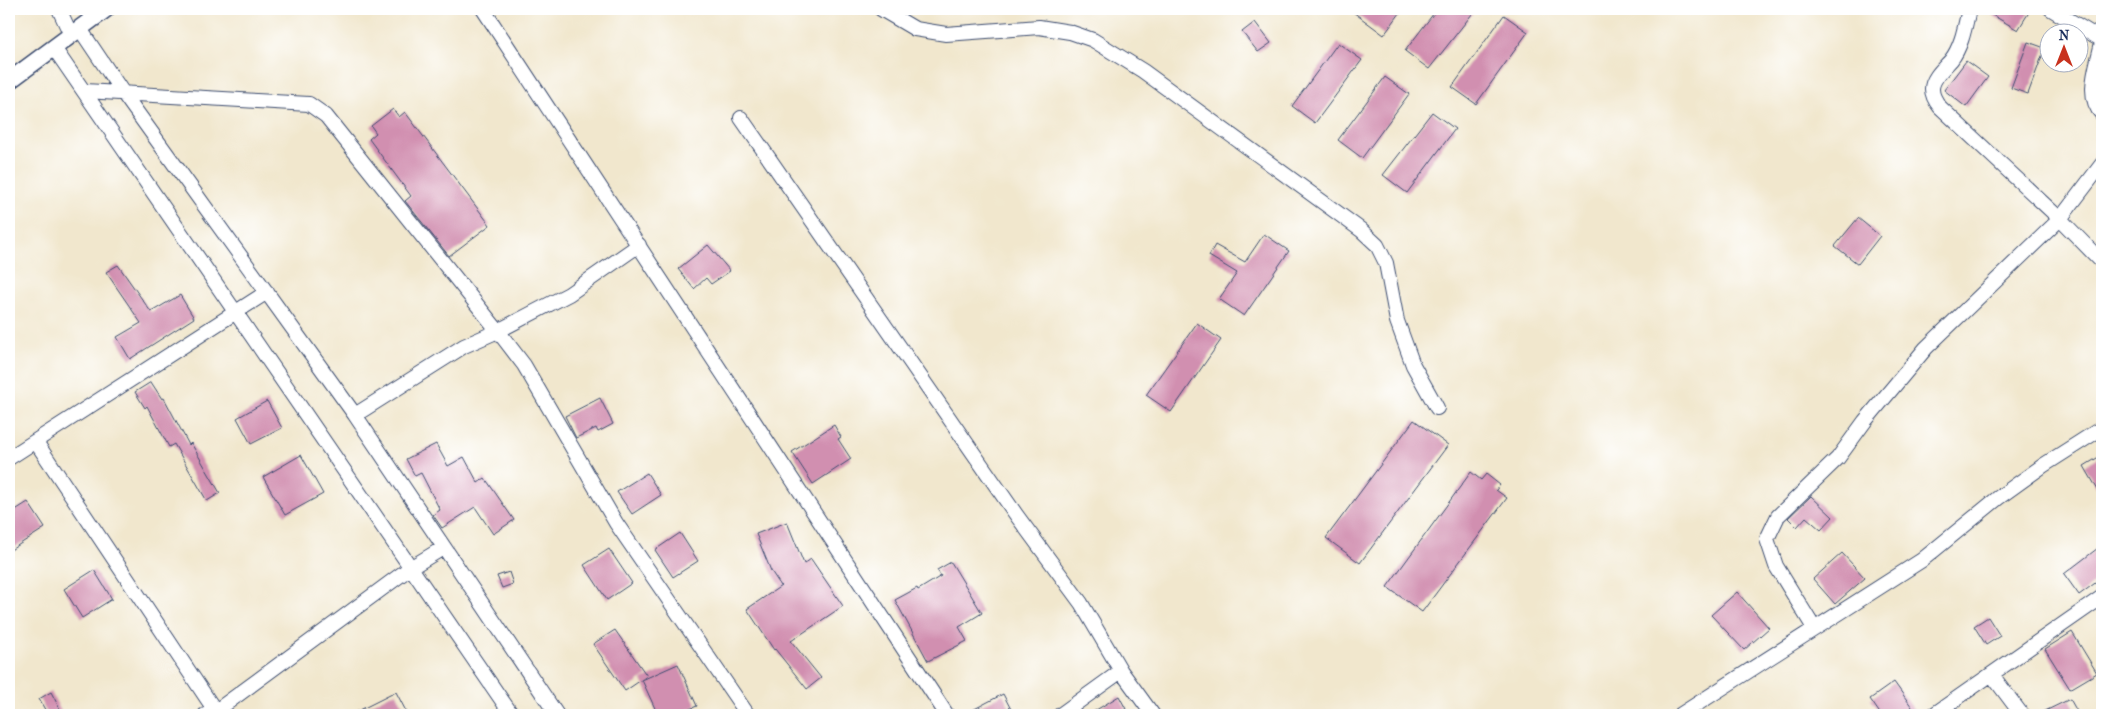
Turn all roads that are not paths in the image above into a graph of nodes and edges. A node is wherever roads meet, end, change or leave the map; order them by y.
1 (59, 9) edge
2 (106, 9) edge
3 (483, 9) edge
4 (881, 9) edge
5 (1969, 9) edge
6 (2051, 9) edge
7 (76, 32) junction
8 (2102, 41) edge
9 (54, 48) junction
10 (9, 81) edge
11 (85, 91) junction
12 (123, 93) junction
13 (2102, 114) edge
14 (741, 118) dead end
15 (2102, 164) edge
16 (2060, 219) junction
17 (639, 245) junction
18 (2102, 262) edge
19 (266, 292) junction
20 (236, 314) junction
21 (498, 331) junction
22 (1437, 408) dead end
23 (355, 415) junction
24 (2102, 428) edge
25 (36, 442) junction
26 (9, 458) edge
27 (443, 548) junction
28 (410, 568) junction
29 (2102, 597) edge
30 (1814, 628) junction
31 (1120, 671) junction
32 (1992, 675) junction
33 (213, 714) edge
34 (512, 715) edge
35 (557, 715) edge
36 (748, 715) edge
37 (947, 715) edge
38 (1060, 715) edge
39 (1153, 715) edge
40 (1680, 715) edge
41 (1933, 715) edge
42 (2022, 715) edge

1 - 7 street
2 - 7 street
3 - 17 street
4 - 22 street
5 - 16 street
6 - 8 street
7 - 9 street
7 - 12 street
8 - 13 street
9 - 10 street
9 - 11 street
11 - 12 street
11 - 20 street
12 - 19 street
12 - 21 street
14 - 31 street
15 - 16 street
16 - 18 street
16 - 30 street
17 - 21 street
17 - 37 street
19 - 20 street
19 - 23 street
20 - 25 street
20 - 28 street
21 - 23 street
21 - 36 street
23 - 27 street
24 - 30 street
25 - 26 street
25 - 33 street
27 - 28 street
27 - 35 street
28 - 33 street
28 - 34 street
29 - 32 street
30 - 40 street
31 - 38 street
31 - 39 street
32 - 41 street
32 - 42 street

